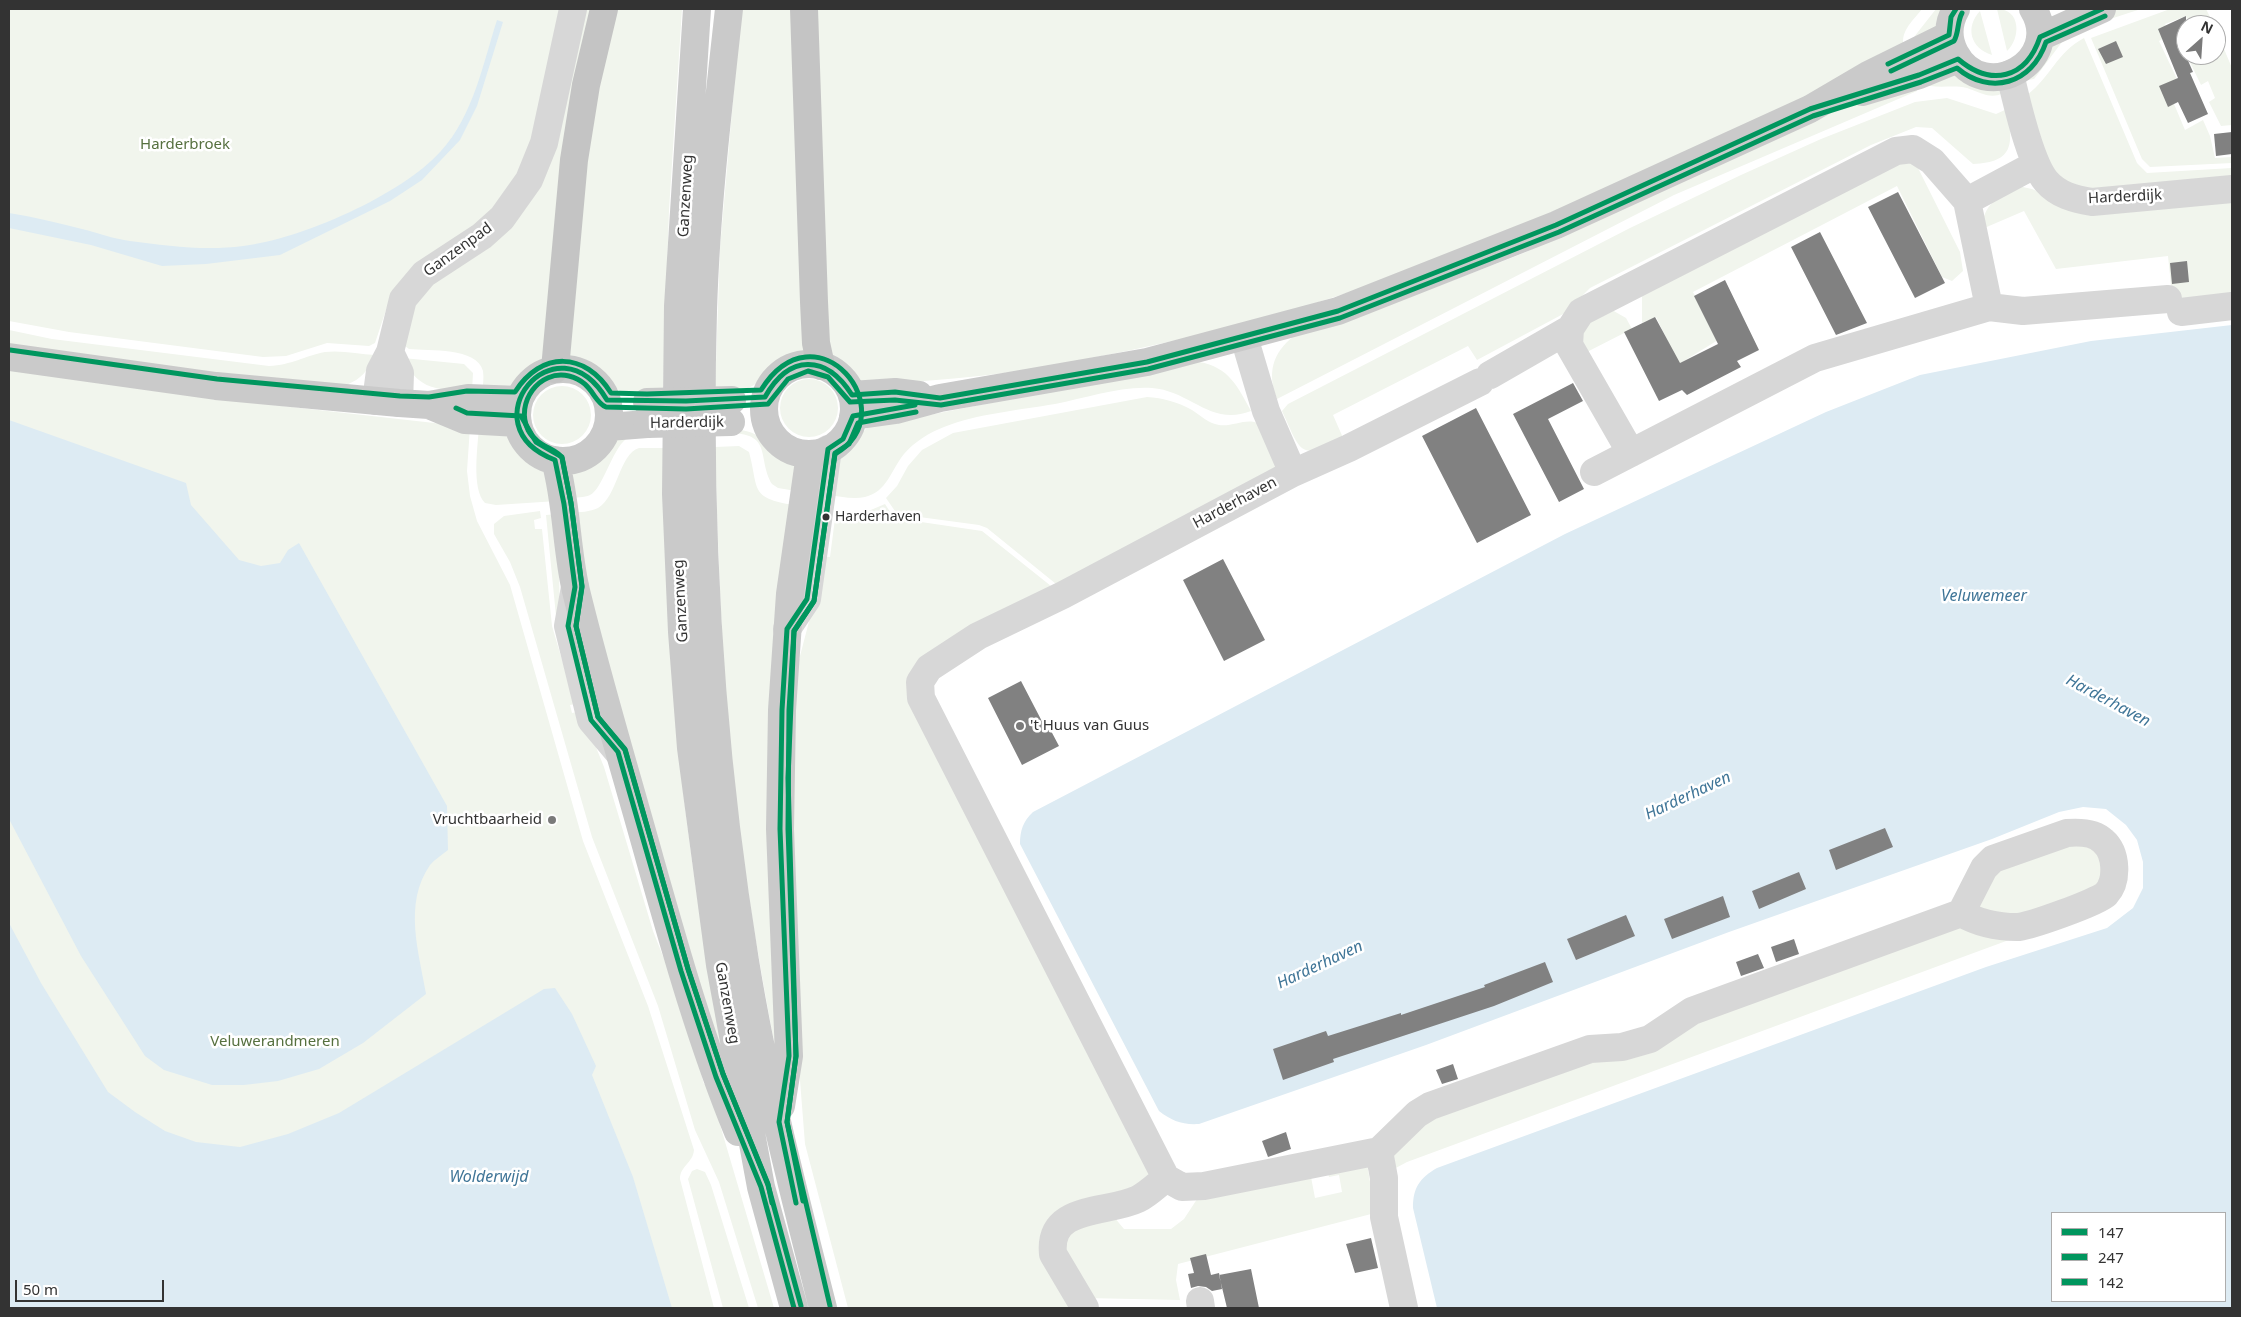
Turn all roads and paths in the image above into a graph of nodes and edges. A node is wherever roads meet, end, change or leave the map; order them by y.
1 (573, 9) edge
2 (604, 9) edge
3 (697, 9) edge
4 (729, 9) edge
5 (804, 9) edge
6 (1956, 9) edge
7 (2033, 9) edge
8 (2102, 9) edge
9 (2040, 37) junction
10 (1954, 47) junction
11 (2010, 74) junction
12 (2036, 164) junction
13 (2232, 189) edge
14 (1967, 201) junction
15 (2232, 306) edge
16 (1989, 308) junction
17 (1570, 329) junction
18 (1244, 338) junction
19 (9, 357) edge
20 (821, 366) junction
21 (555, 369) junction
22 (608, 400) junction
23 (387, 402) junction
24 (853, 406) junction
25 (765, 410) junction
26 (518, 412) junction
27 (647, 413) junction
28 (608, 427) junction
29 (819, 452) junction
30 (1631, 453) junction
31 (554, 460) junction
32 (1594, 472) dead end
33 (1292, 473) junction
34 (787, 630) joint
35 (1961, 913) junction
36 (779, 1122) junction
37 (1379, 1151) junction
38 (1166, 1178) junction
39 (761, 1187) junction
40 (794, 1308) edge
41 (823, 1308) edge
42 (1085, 1308) edge
43 (1404, 1308) edge

1 - 23 street, Ganzenpad
2 - 21 highway
3 - 39 main road, Ganzenweg
4 - 36 main road, Ganzenweg
5 - 20 highway
6 - 10 main road
7 - 9 main road
8 - 9 main road
9 - 11 main road
10 - 11 main road
10 - 18 main road
11 - 12 street, Harderdijk
12 - 13 street, Harderdijk
12 - 14 street
14 - 16 street
14 - 17 street
15 - 16 street
16 - 30 street
17 - 30 street
17 - 33 street, Harderhaven
18 - 24 main road
18 - 33 street, Harderhaven
19 - 23 main road
20 - 24 main road
20 - 25 main road
21 - 22 main road
21 - 26 main road
22 - 27 main road, Harderdijk
22 - 28 main road
23 - 26 main road
24 - 29 main road
25 - 27 main road, Harderdijk, bridge
25 - 29 main road
26 - 31 main road
27 - 28 main road, Harderdijk
28 - 31 main road
29 - 34 street
30 - 32 street
31 - 39 main road
33 - 38 street, Harderhaven
34 - 36 main road
35 - 35 street
35 - 37 street
36 - 41 main road, Ganzenweg
37 - 38 street
37 - 43 street
38 - 42 street
39 - 40 main road

